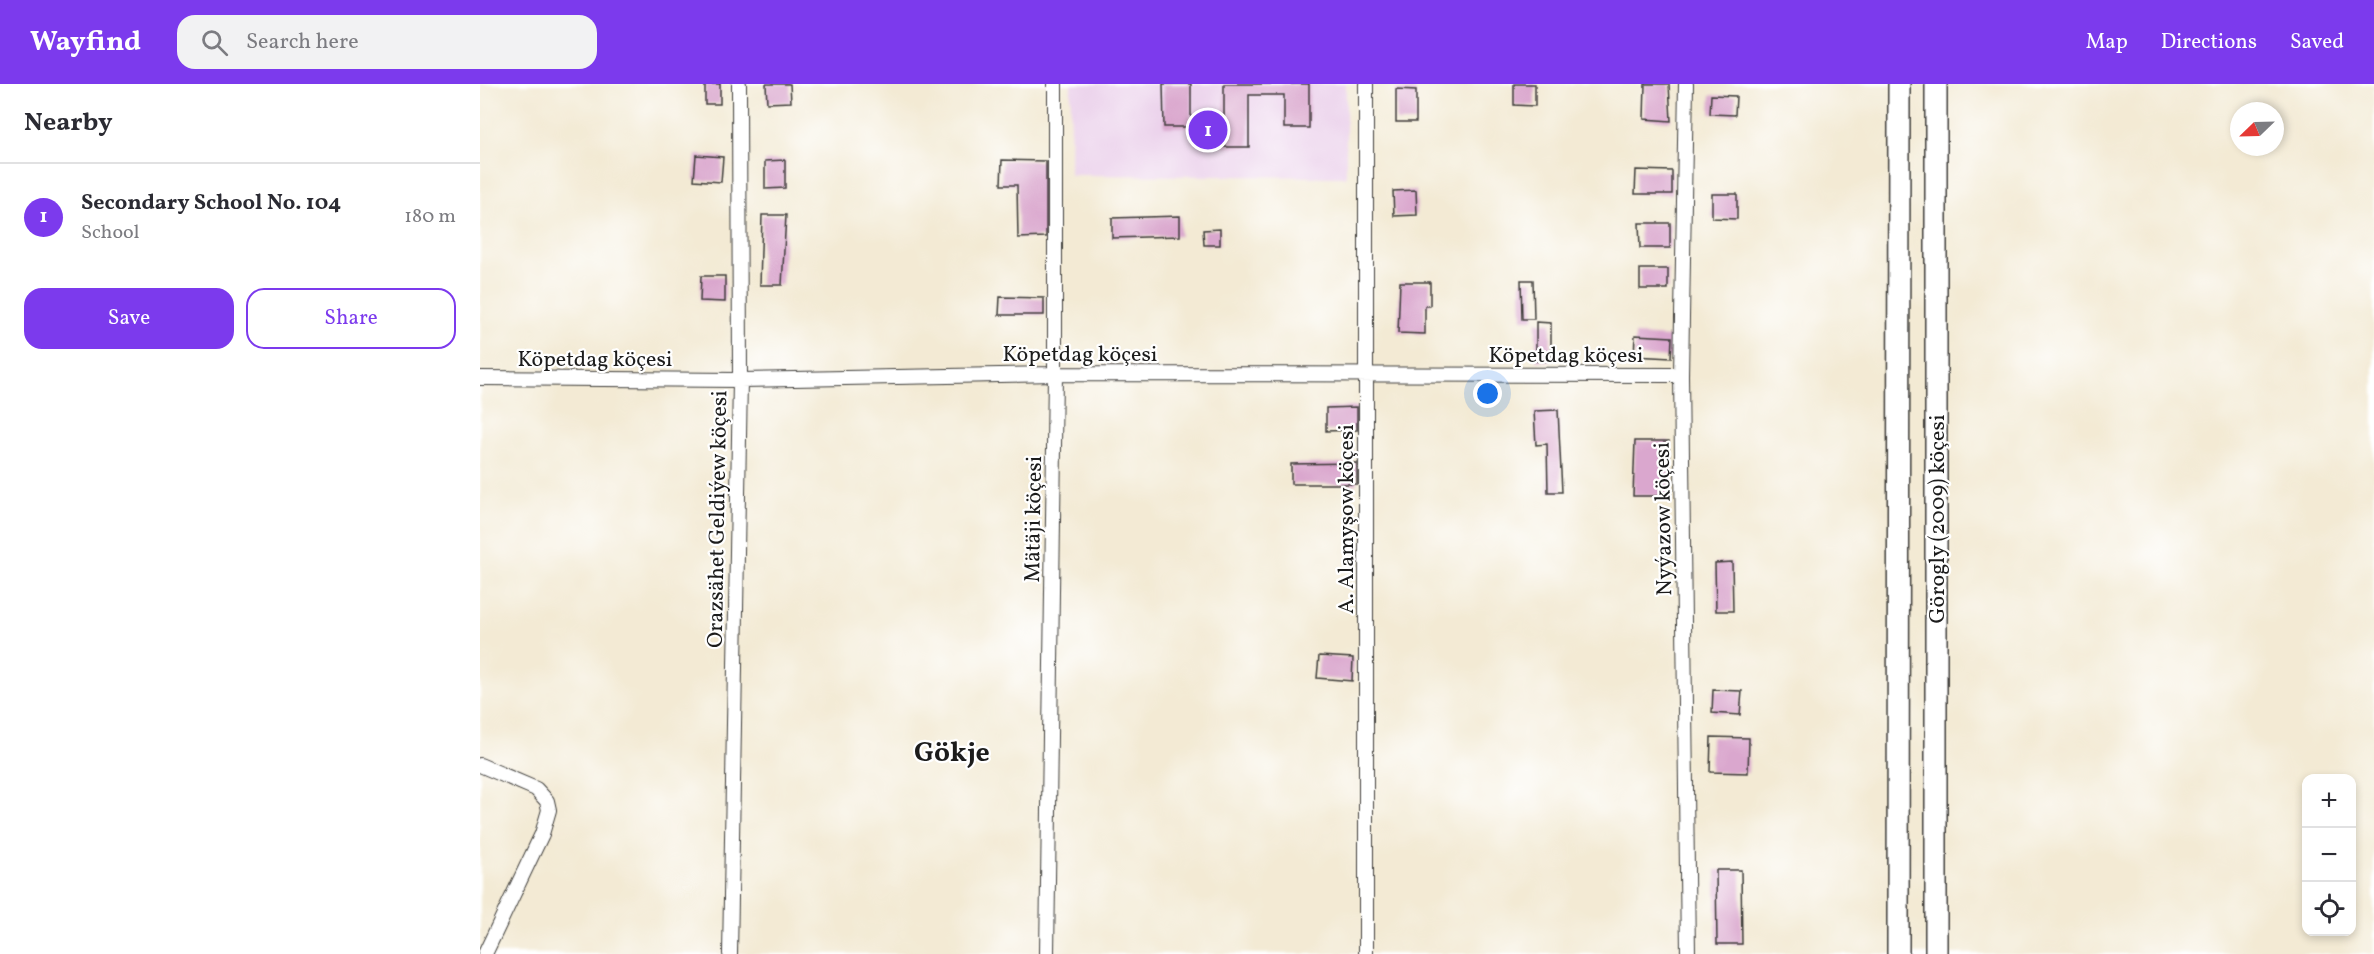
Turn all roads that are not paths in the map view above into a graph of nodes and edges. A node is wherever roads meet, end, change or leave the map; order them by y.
1 (738, 84) edge
2 (1055, 84) edge
3 (1366, 84) edge
4 (1686, 84) edge
5 (1899, 84) edge
6 (1936, 84) edge
7 (1055, 374) junction
8 (1366, 374) junction
9 (1681, 375) junction
10 (480, 378) edge
11 (740, 380) junction
12 (480, 765) edge
13 (485, 954) edge
14 (730, 954) edge
15 (1047, 954) edge
16 (1366, 954) edge
17 (1688, 954) edge
18 (1898, 954) edge
19 (1936, 954) edge

1 - 11 street, Orazsähet Geldiýew köçesi
2 - 7 street, Mätäji köçesi
3 - 8 street, A. Alamyşow köçesi
4 - 9 street, Nyýazow köçesi
5 - 18 main road, Görogly (2009) köçesi
6 - 19 main road, Görogly (2009) köçesi
7 - 8 street, Köpetdag köçesi
7 - 11 street, Köpetdag köçesi
7 - 15 street, Mätäji köçesi
8 - 9 street, Köpetdag köçesi
8 - 16 street, A. Alamyşow köçesi
9 - 17 street, Nyýazow köçesi
10 - 11 street, Köpetdag köçesi
11 - 14 street, Orazsähet Geldiýew köçesi
12 - 13 street

